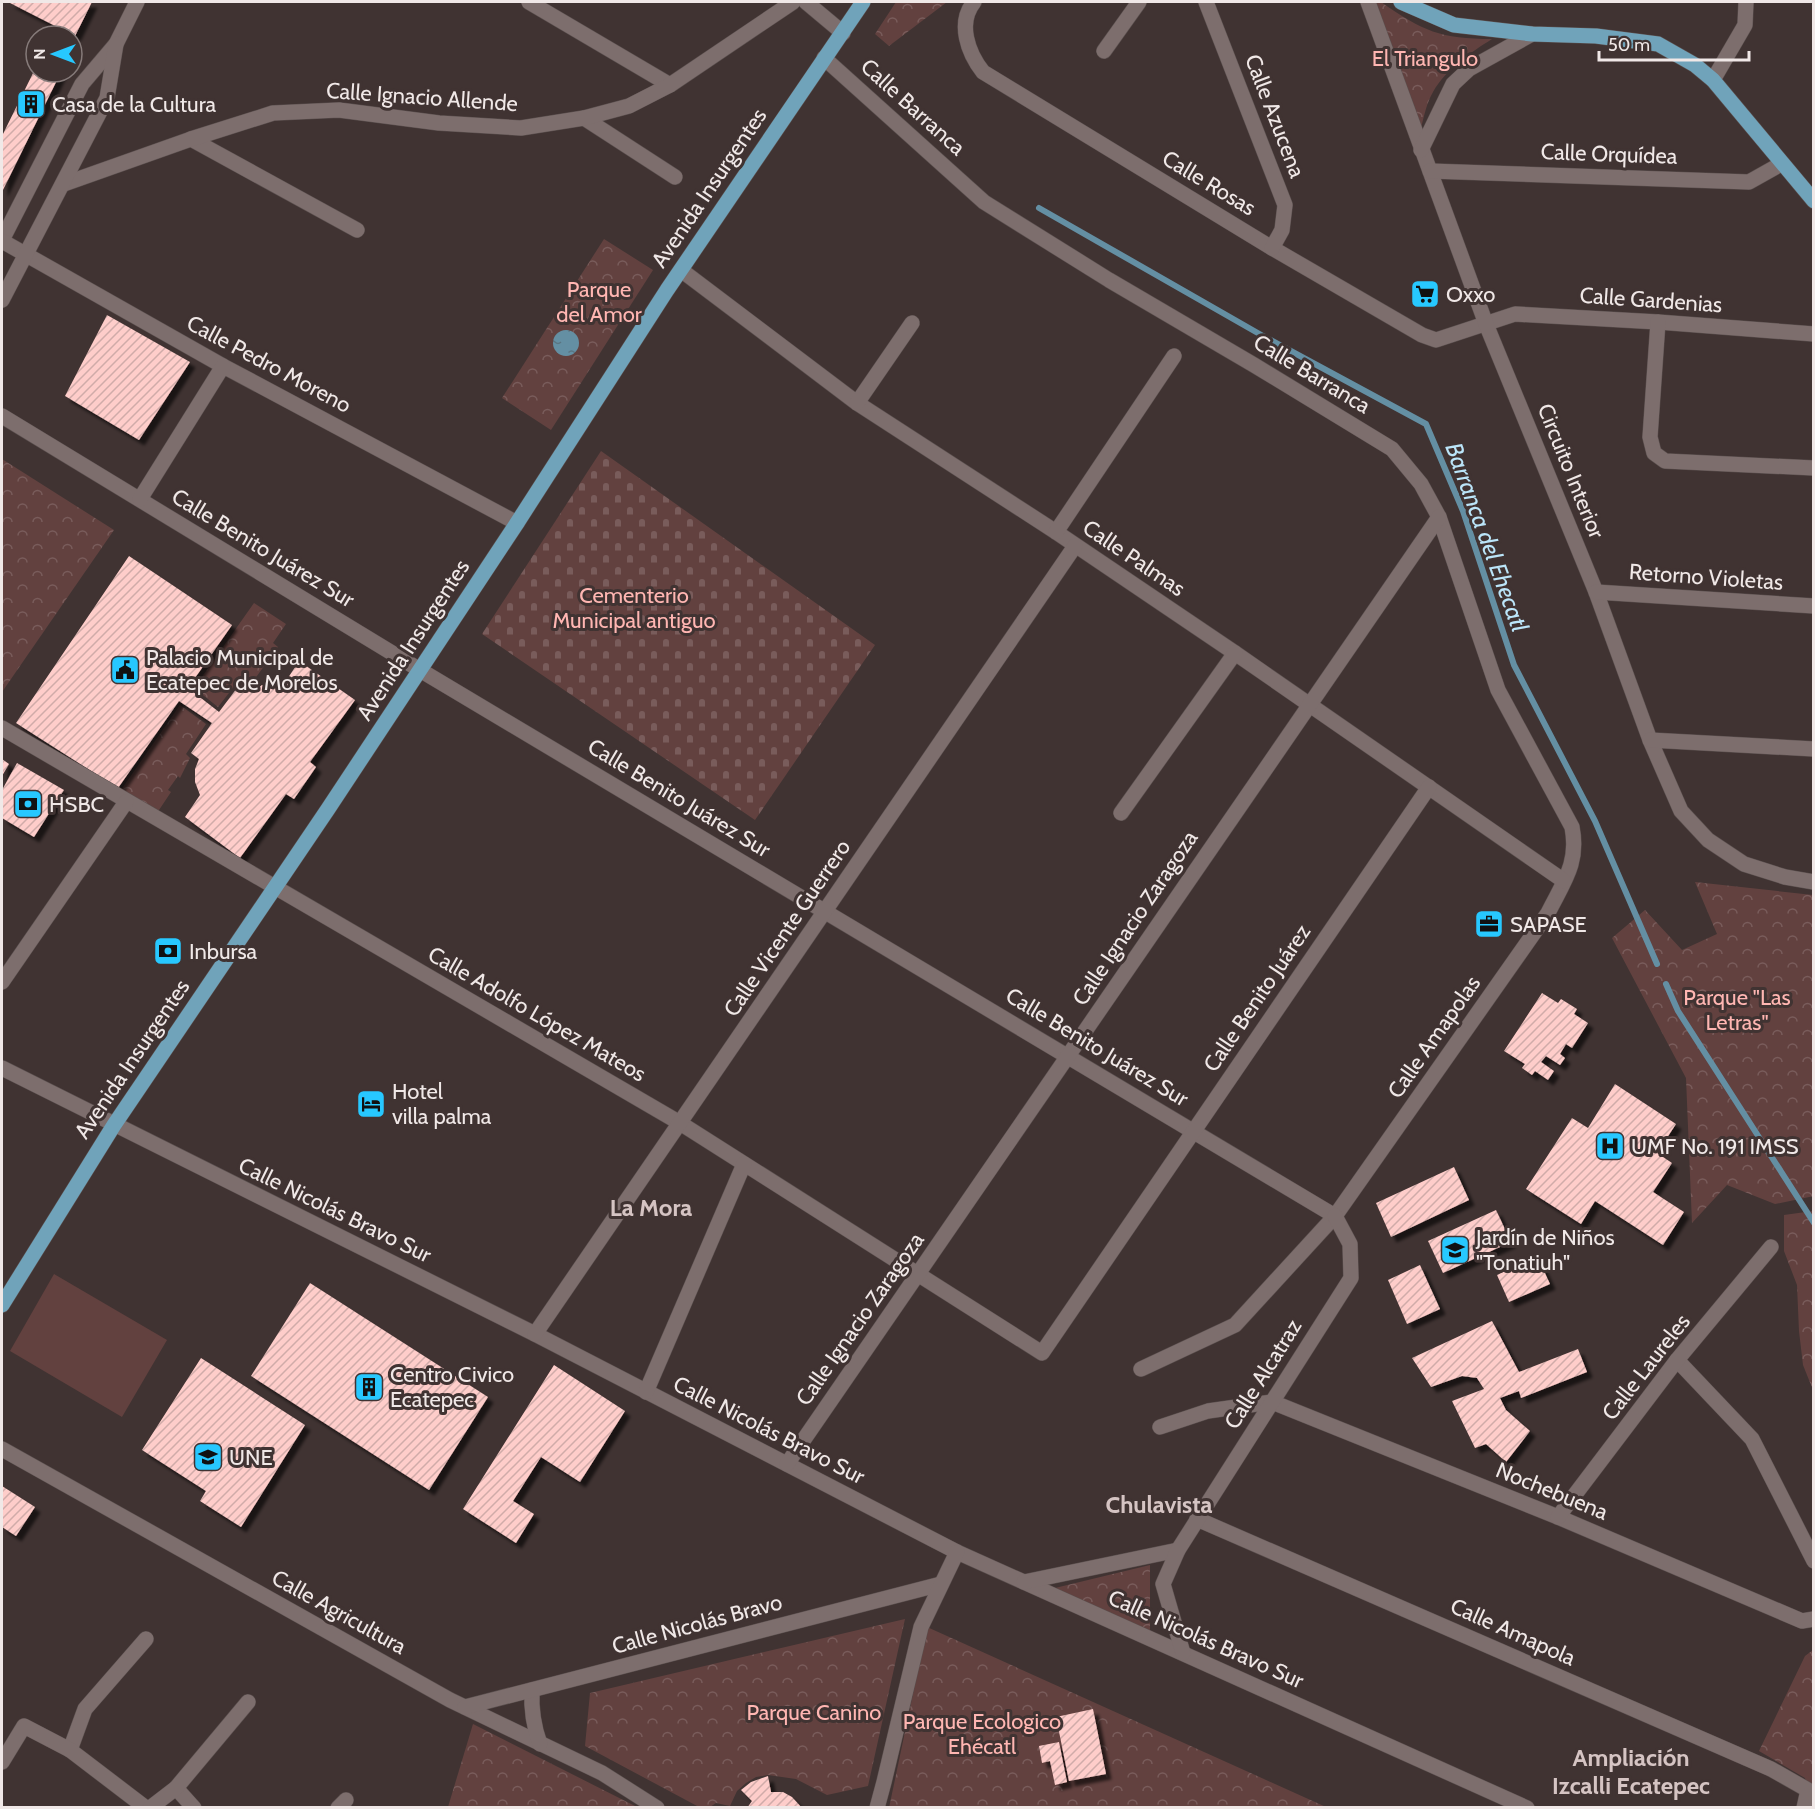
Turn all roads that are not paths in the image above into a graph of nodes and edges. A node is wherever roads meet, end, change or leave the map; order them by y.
1 (137, 2) edge
2 (529, 2) edge
3 (793, 2) edge
4 (806, 2) edge
5 (863, 2) edge
6 (974, 2) edge
7 (1139, 2) edge
8 (1206, 2) edge
9 (1368, 2) edge
10 (1401, 2) edge
11 (1746, 2) edge
12 (843, 33) junction
13 (1532, 34) junction
14 (116, 44) junction
15 (1104, 51) dead end
16 (824, 58) junction
17 (1713, 80) junction
18 (670, 85) junction
19 (584, 118) junction
20 (191, 139) junction
21 (1421, 150) junction
22 (1781, 164) junction
23 (1430, 171) junction
24 (675, 177) dead end
25 (64, 184) junction
26 (1812, 194) edge
27 (357, 230) dead end
28 (2, 241) edge
29 (1272, 248) junction
30 (26, 255) junction
31 (681, 270) junction
32 (2, 300) edge
33 (1658, 322) junction
34 (912, 323) dead end
35 (1486, 324) junction
36 (1814, 334) edge
37 (1174, 356) dead end
38 (223, 366) junction
39 (857, 403) junction
40 (2, 416) edge
41 (1814, 468) edge
42 (140, 499) junction
43 (1439, 517) junction
44 (517, 523) junction
45 (1056, 532) junction
46 (1075, 546) junction
47 (1596, 592) junction
48 (1814, 606) edge
49 (1235, 653) junction
50 (420, 670) junction
51 (1308, 704) junction
52 (2, 728) edge
53 (1650, 740) junction
54 (1814, 749) edge
55 (1429, 788) junction
56 (126, 802) junction
57 (1121, 813) dead end
58 (1564, 881) junction
59 (1814, 882) edge
60 (276, 886) junction
61 (826, 911) junction
62 (2, 982) edge
63 (1068, 1056) junction
64 (2, 1068) edge
65 (680, 1123) junction
66 (114, 1125) junction
67 (1193, 1131) junction
68 (744, 1164) junction
69 (1335, 1216) junction
70 (1772, 1247) dead end
71 (919, 1273) junction
72 (2, 1305) edge
73 (536, 1334) junction
74 (1042, 1353) joint
75 (1677, 1360) junction
76 (1141, 1369) dead end
77 (646, 1392) junction
78 (1272, 1402) junction
79 (1160, 1427) dead end
80 (2, 1449) edge
81 (787, 1464) junction
82 (1558, 1517) junction
83 (1197, 1520) junction
84 (1178, 1550) junction
85 (957, 1552) junction
86 (1814, 1561) edge
87 (1024, 1582) junction
88 (941, 1584) junction
89 (1814, 1619) edge
90 (146, 1639) dead end
91 (1183, 1653) junction
92 (532, 1690) junction
93 (248, 1702) dead end
94 (465, 1707) junction
95 (540, 1744) junction
96 (70, 1750) junction
97 (2, 1762) edge
98 (176, 1788) junction
99 (148, 1808) edge
100 (194, 1808) edge
101 (657, 1808) edge
102 (877, 1808) edge
103 (1527, 1808) edge
104 (1804, 1808) edge

1 - 14 street
2 - 18 street
3 - 18 street, Calle Ignacio Allende
4 - 12 street
5 - 12 main road, Avenida Insurgentes
6 - 29 street, Calle Rosas
7 - 15 street
8 - 29 street, Calle Azucena
9 - 21 street, Circuito Interior
10 - 13 main road
11 - 17 street
12 - 16 main road, Avenida Insurgentes
13 - 17 main road
13 - 21 street
14 - 25 street
14 - 28 street
16 - 31 main road, Avenida Insurgentes
16 - 43 street, Calle Barranca
17 - 22 main road
18 - 19 street, Calle Ignacio Allende
19 - 20 street, Calle Ignacio Allende
19 - 24 street
20 - 25 street, Calle Ignacio Allende
20 - 27 street
21 - 23 street, Circuito Interior
22 - 23 street, Calle Orquídea
22 - 26 main road
23 - 35 street, Circuito Interior
25 - 30 street
28 - 30 street, Calle Pedro Moreno
29 - 35 street, Calle Rosas
30 - 32 street
30 - 38 street, Calle Pedro Moreno
31 - 39 street, Calle Palmas
31 - 44 main road, Avenida Insurgentes
33 - 35 street, Calle Gardenias
33 - 36 street, Calle Gardenias
33 - 41 street
34 - 39 street
35 - 47 street, Circuito Interior
37 - 45 street
38 - 42 street
38 - 44 street, Calle Pedro Moreno
39 - 45 street, Calle Palmas
40 - 42 street, Calle Benito Juárez Sur
42 - 50 street, Calle Benito Juárez Sur
43 - 51 street, Calle Ignacio Zaragoza
43 - 58 street, Calle Barranca
44 - 50 main road, Avenida Insurgentes
45 - 46 street, Calle Palmas
46 - 49 street, Calle Palmas
46 - 61 street, Calle Vicente Guerrero
47 - 48 street, Retorno Violetas
47 - 53 street, Circuito Interior
49 - 51 street, Calle Palmas
49 - 57 street
50 - 60 main road, Avenida Insurgentes
50 - 61 street, Calle Benito Juárez Sur
51 - 55 street, Calle Palmas
51 - 63 street, Calle Ignacio Zaragoza
52 - 56 street, Calle Adolfo López Mateos
53 - 54 street
53 - 59 street, Circuito Interior
55 - 58 street, Calle Palmas
55 - 67 street, Calle Benito Juárez
56 - 60 street, Calle Adolfo López Mateos
56 - 62 street
58 - 69 street, Calle Amapolas
60 - 65 street, Calle Adolfo López Mateos
60 - 66 main road, Avenida Insurgentes
61 - 63 street, Calle Benito Juárez Sur
61 - 65 street, Calle Vicente Guerrero
63 - 67 street, Calle Benito Juárez Sur
63 - 71 street, Calle Ignacio Zaragoza
64 - 66 street, Calle Nicolás Bravo Sur
65 - 68 street, Calle Adolfo López Mateos
65 - 73 street, Calle Vicente Guerrero
66 - 72 main road, Avenida Insurgentes
66 - 73 street, Calle Nicolás Bravo Sur
67 - 69 street, Calle Benito Juárez Sur
67 - 74 street, Calle Benito Juárez
68 - 71 street, Calle Adolfo López Mateos
68 - 77 street
69 - 76 street, Calle Amapolas
69 - 78 street, Calle Alcatraz
70 - 75 street, Calle Laureles
71 - 74 street, Calle Adolfo López Mateos
71 - 81 street, Calle Ignacio Zaragoza
73 - 77 street, Calle Nicolás Bravo Sur
75 - 82 street, Calle Laureles
75 - 86 street
77 - 81 street, Calle Nicolás Bravo Sur
78 - 79 street
78 - 82 street, Nochebuena
78 - 83 street, Calle Alcatraz
80 - 94 street, Calle Agricultura
81 - 85 street, Calle Nicolás Bravo Sur
82 - 89 street, Nochebuena
83 - 84 street, Calle Alcatraz
83 - 104 street, Calle Amapola
84 - 87 street
84 - 91 street, Calle Alcatraz
85 - 87 street, Calle Nicolás Bravo Sur
85 - 88 street
87 - 91 street, Calle Nicolás Bravo Sur
88 - 92 street, Calle Nicolás Bravo
88 - 102 street
90 - 96 street
91 - 103 street, Calle Nicolás Bravo Sur
92 - 94 street, Calle Nicolás Bravo
92 - 95 street
93 - 98 street
94 - 95 street, Calle Agricultura
95 - 101 street, Calle Agricultura
96 - 97 street
96 - 99 street
98 - 99 street
98 - 100 street

